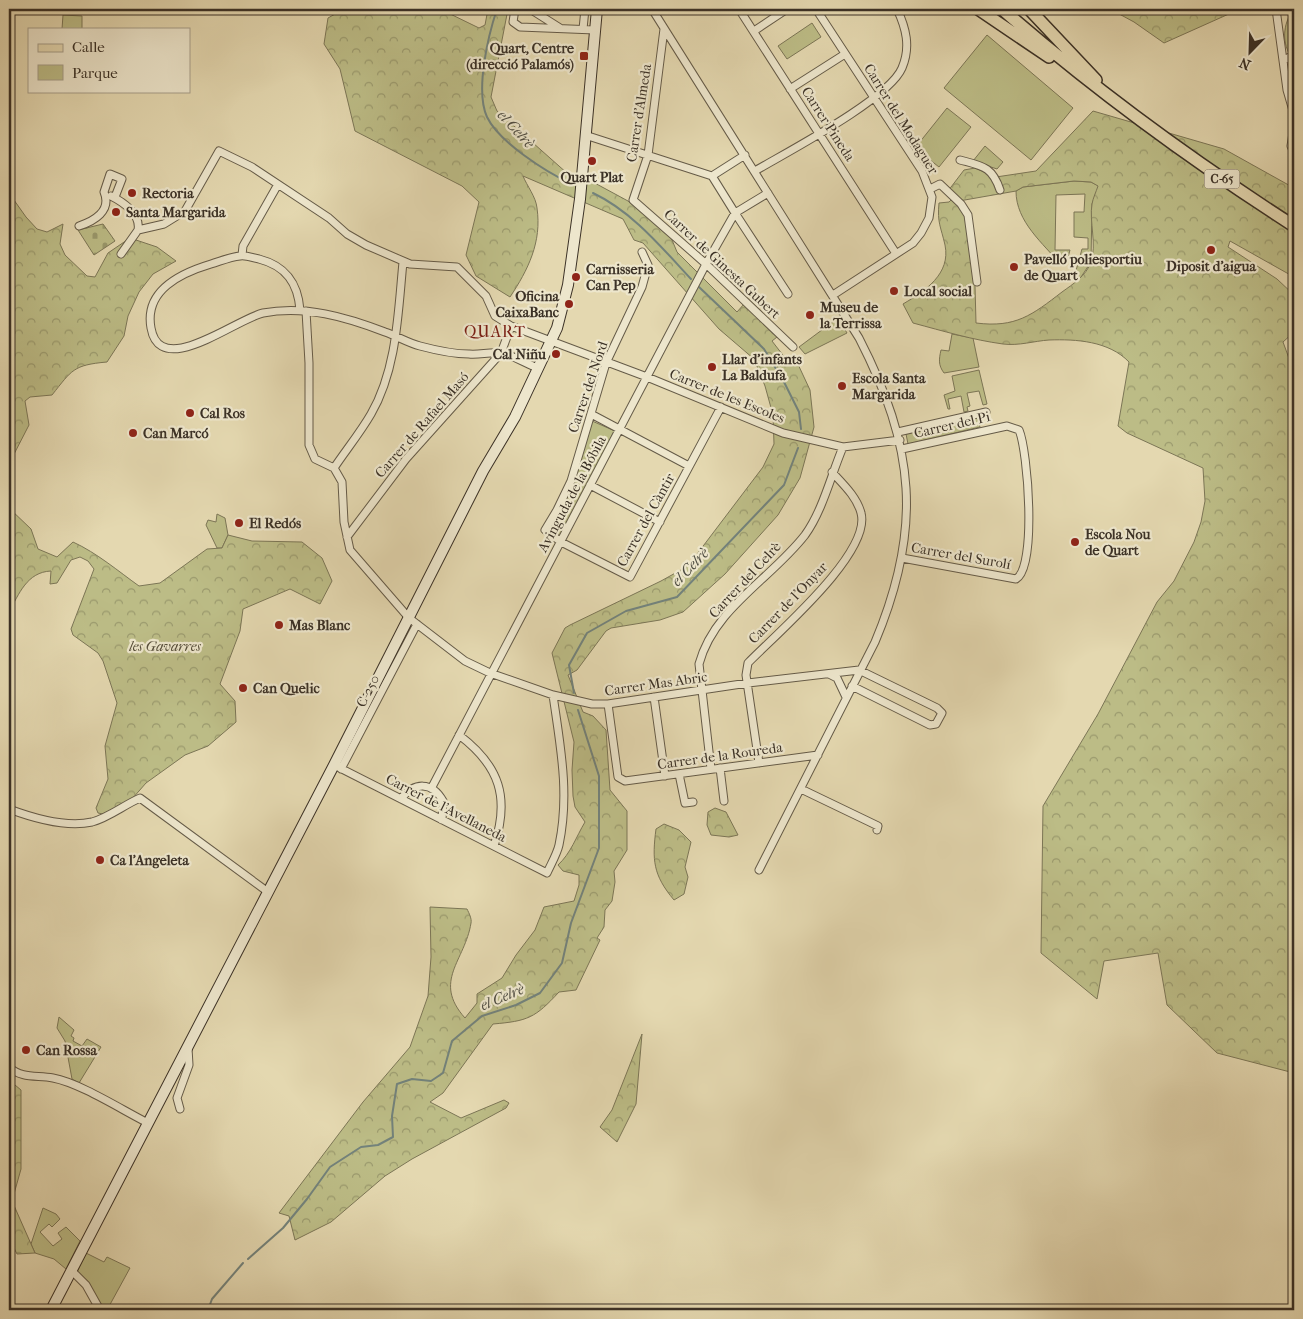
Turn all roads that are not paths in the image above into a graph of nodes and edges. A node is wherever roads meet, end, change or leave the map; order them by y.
1 (520, 9) edge
2 (530, 9) edge
3 (585, 9) edge
4 (597, 9) edge
5 (652, 9) edge
6 (739, 9) edge
7 (787, 9) edge
8 (816, 9) edge
9 (898, 9) edge
10 (978, 9) edge
11 (1002, 9) edge
12 (1030, 9) edge
13 (1276, 9) edge
14 (560, 28) junction
15 (664, 28) junction
16 (583, 29) junction
17 (595, 30) junction
18 (754, 31) junction
19 (846, 54) junction
20 (1294, 55) edge
21 (1284, 60) junction
22 (1080, 74) junction
23 (790, 89) junction
24 (874, 97) junction
25 (1294, 114) edge
26 (1294, 126) edge
27 (1151, 129) junction
28 (819, 133) junction
29 (585, 135) junction
30 (1294, 153) edge
31 (648, 155) junction
32 (745, 155) junction
33 (960, 160) dead end
34 (754, 171) junction
35 (712, 176) junction
36 (277, 186) junction
37 (930, 189) junction
38 (1000, 190) dead end
39 (104, 192) junction
40 (768, 192) junction
41 (115, 197) junction
42 (633, 200) joint
43 (735, 213) junction
44 (79, 226) dead end
45 (1294, 226) edge
46 (138, 230) junction
47 (642, 252) dead end
48 (895, 252) junction
49 (121, 254) dead end
50 (242, 255) junction
51 (403, 262) junction
52 (706, 264) junction
53 (977, 282) dead end
54 (788, 294) dead end
55 (833, 295) junction
56 (303, 311) junction
57 (511, 326) junction
58 (396, 336) junction
59 (550, 342) junction
60 (793, 347) dead end
61 (501, 353) junction
62 (606, 363) junction
63 (538, 368) junction
64 (647, 378) junction
65 (721, 407) junction
66 (986, 412) dead end
67 (590, 414) junction
68 (620, 429) junction
69 (898, 432) junction
70 (900, 440) junction
71 (843, 447) junction
72 (902, 449) junction
73 (689, 466) junction
74 (334, 468) junction
75 (832, 472) junction
76 (590, 485) junction
77 (660, 522) junction
78 (346, 536) junction
79 (561, 542) junction
80 (902, 558) junction
81 (1016, 578) joint
82 (413, 621) junction
83 (859, 670) junction
84 (490, 673) junction
85 (829, 674) junction
86 (748, 683) junction
87 (852, 686) junction
88 (702, 690) junction
89 (553, 695) junction
90 (654, 697) junction
91 (846, 697) junction
92 (608, 704) junction
93 (459, 735) junction
94 (818, 755) junction
95 (759, 763) junction
96 (338, 767) junction
97 (720, 768) junction
98 (711, 769) junction
99 (680, 774) junction
100 (664, 776) junction
101 (432, 787) junction
102 (801, 789) junction
103 (401, 799) junction
104 (724, 800) dead end
105 (693, 802) dead end
106 (9, 809) edge
107 (442, 820) junction
108 (877, 830) dead end
109 (494, 846) junction
110 (759, 870) dead end
111 (268, 892) junction
112 (188, 1047) junction
113 (9, 1067) edge
114 (180, 1109) dead end
115 (148, 1123) junction
116 (72, 1271) junction
117 (51, 1310) edge
118 (100, 1310) edge

1 - 14 street
2 - 14 street
3 - 16 street
4 - 17 main road, C-250
5 - 15 street
6 - 18 street, Carrer Pineda
7 - 18 street
8 - 19 street, Carrer del Modaguer
9 - 24 street
10 - 22 main road
11 - 22 main road, C-65
12 - 27 main road
13 - 21 street
14 - 16 street
15 - 31 street, Carrer d'Almeda
15 - 32 street
16 - 17 street
17 - 29 main road, C-250
18 - 23 street, Carrer Pineda
19 - 23 street
19 - 24 street, Carrer del Modaguer
20 - 21 street
21 - 25 street
22 - 27 main road, C-65
23 - 28 street, Carrer Pineda
24 - 28 street
24 - 37 street, Carrer del Modaguer
26 - 30 street
27 - 45 main road, C-65
28 - 34 street
28 - 48 street, Carrer Pineda
29 - 31 street
29 - 59 main road, C-250
31 - 35 street
31 - 42 street, Carrer d'Almeda
32 - 34 street
32 - 35 street
33 - 38 street
34 - 40 street
35 - 43 street
36 - 46 street
36 - 50 street
36 - 51 street
37 - 48 street, Carrer del Modaguer
37 - 53 street
39 - 41 street
39 - 41 street
39 - 44 street
40 - 43 street
40 - 55 street
41 - 46 street
42 - 52 street, Carrer de Ginesta Gubert
43 - 52 street, Avinguda de la Bóbila
43 - 54 street
46 - 49 street
47 - 62 street, Carrer del Nord
48 - 55 street, Carrer del Modaguer
50 - 56 street
50 - 56 street
51 - 57 street, Carrer de les Escoles
51 - 58 street
52 - 60 street, Carrer de Ginesta Gubert
52 - 64 street, Avinguda de la Bóbila
55 - 69 street
56 - 58 street
56 - 74 street
57 - 59 street, Carrer de les Escoles
57 - 61 street, Carrer de Rafael Masó
58 - 61 street
58 - 74 street
59 - 62 street, Carrer de les Escoles
59 - 63 main road, C-250
61 - 63 street
61 - 78 street, Carrer de Rafael Masó
62 - 64 street, Carrer de les Escoles
62 - 67 street, Carrer del Nord
63 - 82 main road, C-250
64 - 65 street, Carrer de les Escoles
64 - 68 street, Avinguda de la Bóbila
65 - 71 street, Carrer de les Escoles
65 - 73 street, Carrer del Càntir
66 - 69 street, Carrer del Pi
67 - 68 street
67 - 79 street, Carrer del Nord
68 - 73 street
68 - 76 street, Avinguda de la Bóbila
69 - 70 street
70 - 71 street, Carrer de les Escoles
70 - 72 street
71 - 75 street, Carrer del Celrè
72 - 80 street
72 - 81 street, Carrer del Pi
73 - 77 street, Carrer del Càntir
74 - 78 street
75 - 86 street, Carrer de l'Onyar
75 - 88 street, Carrer del Celrè
76 - 77 street
76 - 79 street, Avinguda de la Bóbila
77 - 79 street, Carrer del Càntir
78 - 82 street, Carrer Mas Abric
79 - 84 street, Avinguda de la Bóbila
80 - 81 street, Carrer del Surolí
80 - 83 street
82 - 84 street, Carrer Mas Abric
82 - 96 main road, C-250
83 - 85 street, Carrer Mas Abric
83 - 87 street
83 - 87 street
84 - 89 street, Carrer Mas Abric
84 - 93 street, Avinguda de la Bóbila
85 - 86 street, Carrer Mas Abric
85 - 91 street
86 - 88 street, Carrer Mas Abric
86 - 95 street, Carrer de l'Onyar
87 - 91 street
88 - 90 street, Carrer Mas Abric
88 - 98 street, Carrer del Celrè
89 - 92 street, Carrer Mas Abric
89 - 109 street, Carrer de l'Avellaneda
90 - 92 street, Carrer Mas Abric
90 - 100 street
91 - 94 street
92 - 100 street, Carrer de la Roureda
93 - 101 street, Avinguda de la Bóbila
93 - 109 street
94 - 95 street, Carrer de la Roureda
94 - 102 street
95 - 97 street, Carrer de la Roureda
96 - 103 street, Carrer de l'Avellaneda
96 - 111 main road, C-250
97 - 98 street, Carrer de la Roureda
97 - 104 street
98 - 99 street, Carrer de la Roureda
99 - 100 street, Carrer de la Roureda
99 - 105 street
101 - 103 street
101 - 107 street
102 - 108 street
102 - 110 street
103 - 107 street, Carrer de l'Avellaneda
106 - 111 street
107 - 109 street, Carrer de l'Avellaneda
111 - 112 main road, C-250
112 - 114 street
112 - 115 main road, C-250
113 - 115 street
115 - 116 main road, C-250
116 - 117 main road, C-250
116 - 118 street

